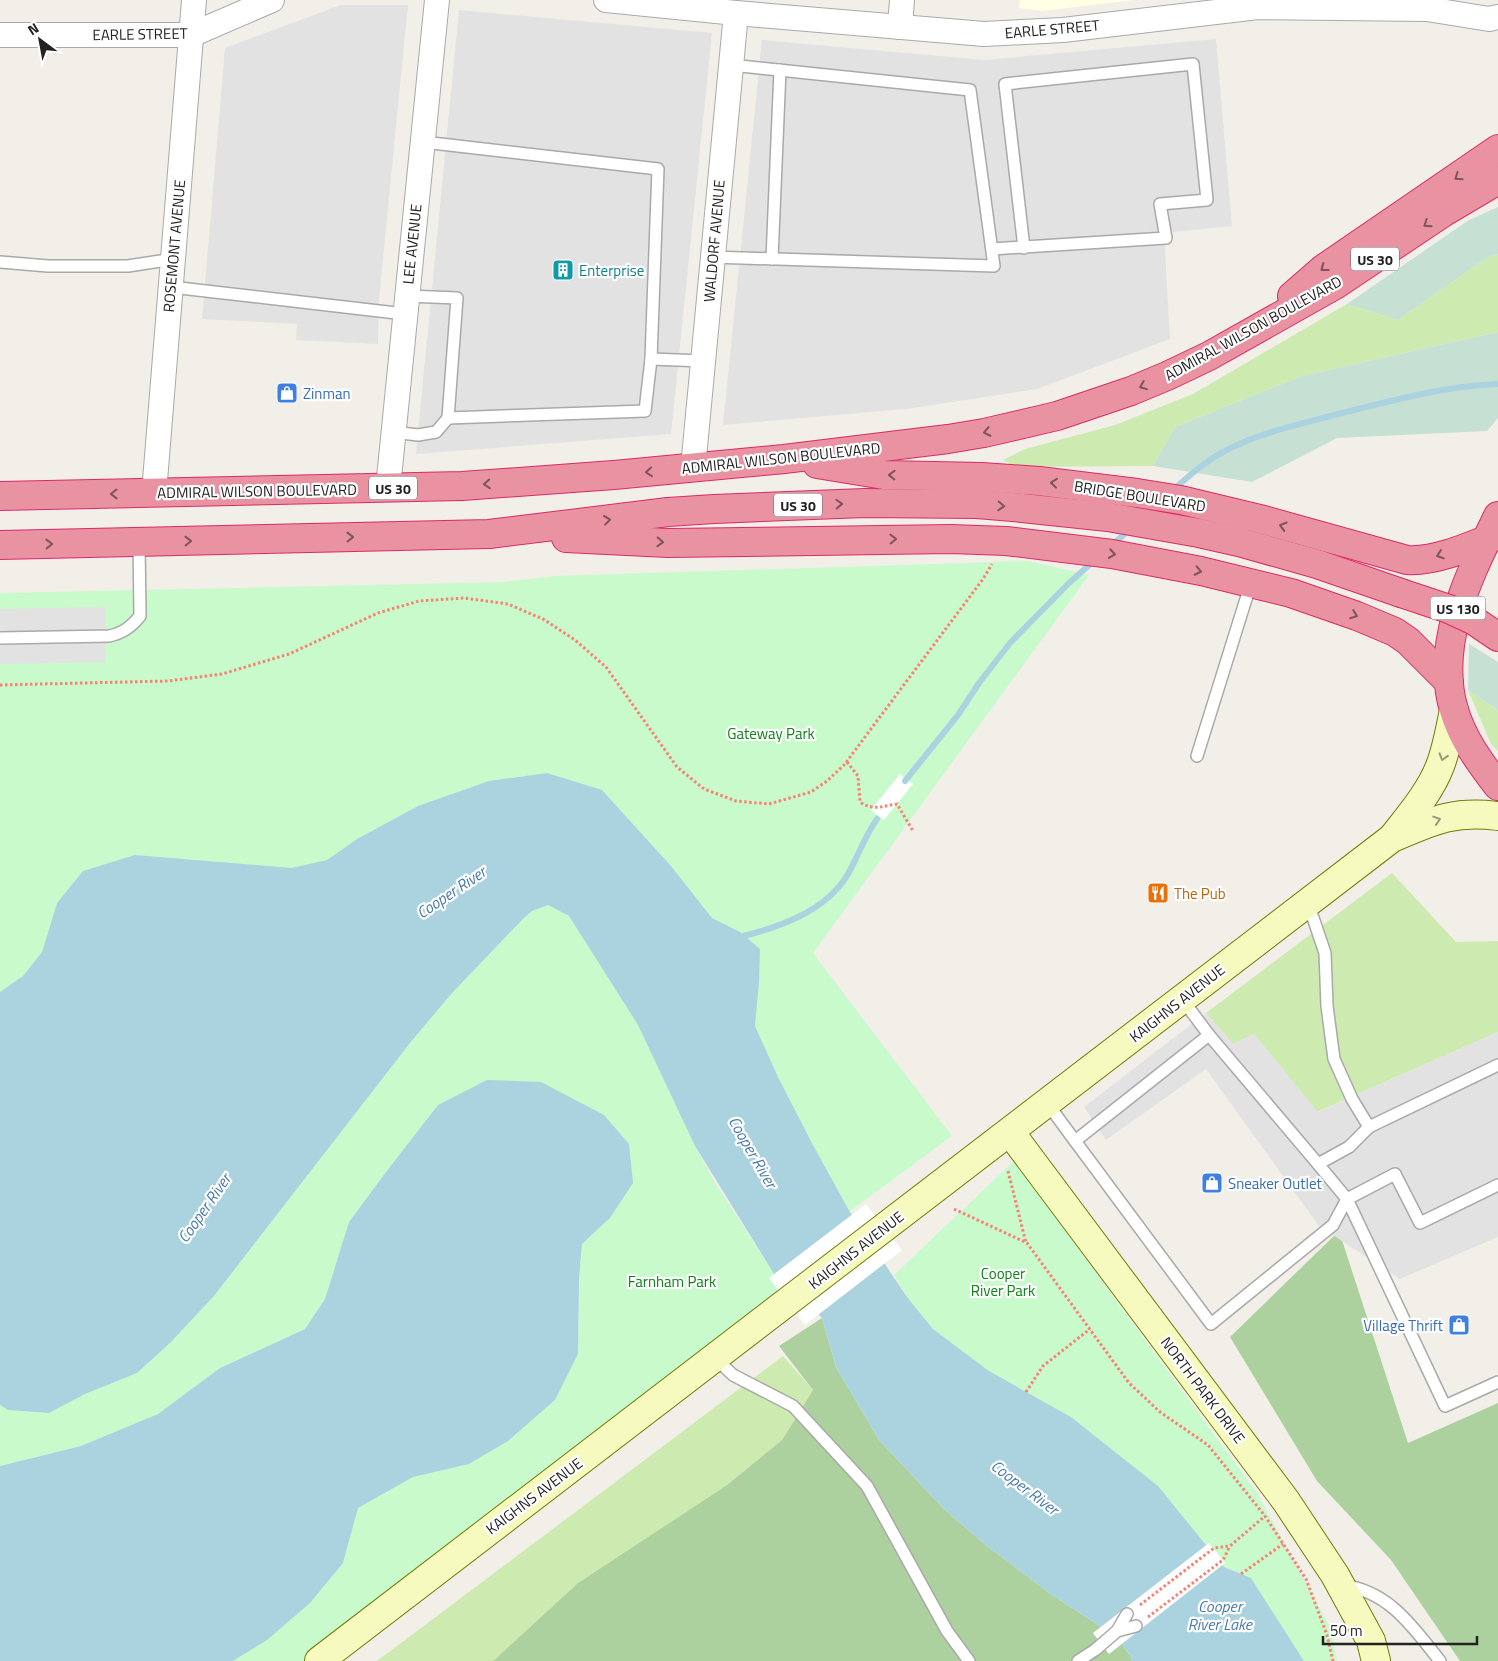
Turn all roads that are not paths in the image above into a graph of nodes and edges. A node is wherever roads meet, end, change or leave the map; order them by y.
1 (194, 0) edge
2 (272, 0) edge
3 (437, 0) edge
4 (606, 0) edge
5 (902, 0) edge
6 (667, 3) edge
7 (1459, 7) edge
8 (736, 13) junction
9 (1498, 17) edge
10 (900, 27) junction
11 (0, 35) edge
12 (191, 35) junction
13 (731, 64) junction
14 (780, 70) junction
15 (422, 142) junction
16 (1498, 148) edge
17 (1498, 180) edge
18 (1024, 248) junction
19 (992, 249) junction
20 (712, 257) junction
21 (173, 259) junction
22 (772, 259) junction
23 (0, 262) edge
24 (171, 287) junction
25 (406, 305) junction
26 (1249, 333) junction
27 (651, 359) junction
28 (703, 361) junction
29 (448, 418) junction
30 (393, 432) junction
31 (784, 459) junction
32 (693, 468) junction
33 (388, 488) junction
34 (154, 493) junction
35 (0, 496) edge
36 (1494, 530) edge
37 (489, 534) junction
38 (139, 542) junction
39 (0, 545) edge
40 (1251, 583) junction
41 (1486, 622) edge
42 (1498, 637) edge
43 (0, 638) edge
44 (1449, 682) junction
45 (1454, 710) junction
46 (1197, 756) dead end
47 (1498, 786) edge
48 (1498, 816) edge
49 (1392, 838) junction
50 (1308, 903) junction
51 (1182, 1000) junction
52 (1209, 1035) junction
53 (1498, 1065) edge
54 (1047, 1103) junction
55 (1369, 1127) junction
56 (1010, 1132) junction
57 (1075, 1141) junction
58 (1318, 1164) junction
59 (1498, 1185) edge
60 (1347, 1198) junction
61 (715, 1358) junction
62 (1498, 1382) edge
63 (1340, 1584) junction
64 (1127, 1614) road end
65 (1136, 1626) road end
66 (1117, 1631) junction
67 (319, 1661) edge
68 (969, 1661) edge
69 (1078, 1661) edge
70 (1376, 1661) edge
71 (1440, 1661) edge

1 - 12 street, ROSEMONT AVENUE
2 - 12 street, EARLE STREET
3 - 15 street, LEE AVENUE
4 - 6 street, EARLE STREET
5 - 10 street
6 - 8 street, EARLE STREET
7 - 9 street, EARLE STREET
7 - 10 street, EARLE STREET
8 - 10 street, EARLE STREET
8 - 13 street, WALDORF AVENUE
11 - 12 street, EARLE STREET
12 - 21 street, ROSEMONT AVENUE
13 - 14 lane
13 - 20 street, WALDORF AVENUE
14 - 19 lane
14 - 22 lane
15 - 25 street, LEE AVENUE
15 - 27 lane
16 -> 26 highway
17 -> 26 highway, ADMIRAL WILSON BOULEVARD / US 30
18 - 18 lane
18 - 19 lane
19 - 22 lane
20 - 22 lane
20 - 28 street, WALDORF AVENUE
21 - 23 lane
21 - 24 street, ROSEMONT AVENUE
24 - 25 lane
24 - 34 street, ROSEMONT AVENUE
25 - 29 lane
25 - 30 street, LEE AVENUE
26 -> 31 highway, ADMIRAL WILSON BOULEVARD / US 30
27 - 28 lane
27 - 29 lane
28 - 32 street, WALDORF AVENUE
29 - 30 lane
30 - 33 street, LEE AVENUE
31 - 32 highway, ADMIRAL WILSON BOULEVARD / US 30
36 -> 31 highway, BRIDGE BOULEVARD
32 -> 33 highway, ADMIRAL WILSON BOULEVARD / US 30
33 - 34 highway, ADMIRAL WILSON BOULEVARD / US 30
34 -> 35 highway, ADMIRAL WILSON BOULEVARD / US 30
36 - 44 highway, US 130
38 -> 37 highway, US 30
37 -> 40 highway
37 -> 41 highway, US 30, bridge
39 -> 38 highway, US 30
38 - 43 lane
40 -> 44 highway
40 - 46 lane
41 - 42 highway, US 30
44 - 45 highway, US 130
45 - 47 highway, US 130
45 -> 49 main road, KAIGHNS AVENUE
49 -> 48 main road, KAIGHNS AVENUE
49 - 50 main road, KAIGHNS AVENUE
50 - 51 main road, KAIGHNS AVENUE
50 - 55 lane
51 - 52 lane
51 - 54 main road, KAIGHNS AVENUE
52 - 57 lane
52 - 58 lane
53 - 55 lane
54 - 56 main road, KAIGHNS AVENUE
54 - 57 lane
55 - 58 lane
56 - 61 main road, KAIGHNS AVENUE
56 - 63 main road, NORTH PARK DRIVE
57 - 60 lane
58 - 60 lane
59 - 60 lane
60 - 62 lane
61 - 67 main road, KAIGHNS AVENUE
61 - 68 lane
63 - 70 main road, NORTH PARK DRIVE
63 - 71 lane
64 - 66 lane
65 - 66 lane
66 - 69 lane

